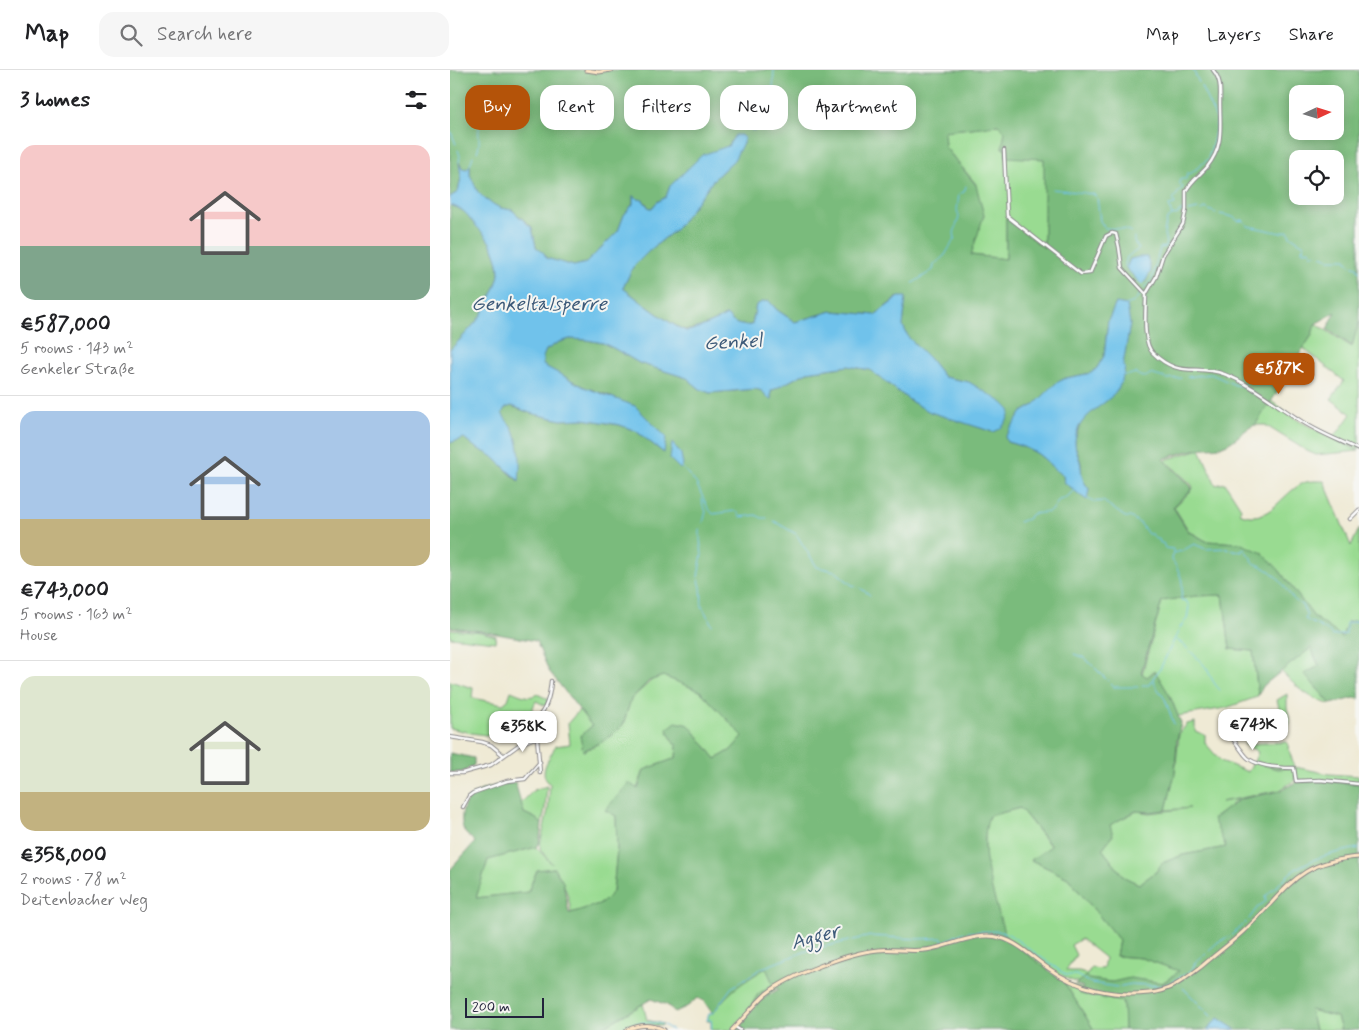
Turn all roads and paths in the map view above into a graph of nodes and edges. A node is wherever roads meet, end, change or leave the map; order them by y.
1 (586, 70) edge
2 (612, 70) edge
3 (1213, 70) edge
4 (1004, 150) dead end
5 (1146, 294) junction
6 (1359, 450) edge
7 (1359, 510) edge
8 (1350, 519) dead end
9 (550, 681) dead end
10 (1221, 729) dead end
11 (450, 737) edge
12 (536, 737) junction
13 (503, 756) junction
14 (540, 762) junction
15 (450, 773) edge
16 (540, 773) dead end
17 (1359, 784) edge
18 (463, 807) dead end
19 (1359, 857) edge
20 (734, 1028) edge
21 (663, 1029) edge
22 (627, 1030) edge
23 (740, 1030) edge

1 - 2 main road
3 - 5 street
4 - 5 street
5 - 6 street
7 - 8 street
9 - 12 street
10 - 17 street
11 - 13 street
12 - 13 street
12 - 14 street
13 - 15 street
14 - 16 street
14 - 18 street
19 - 20 main road
20 - 23 street
21 - 22 main road

